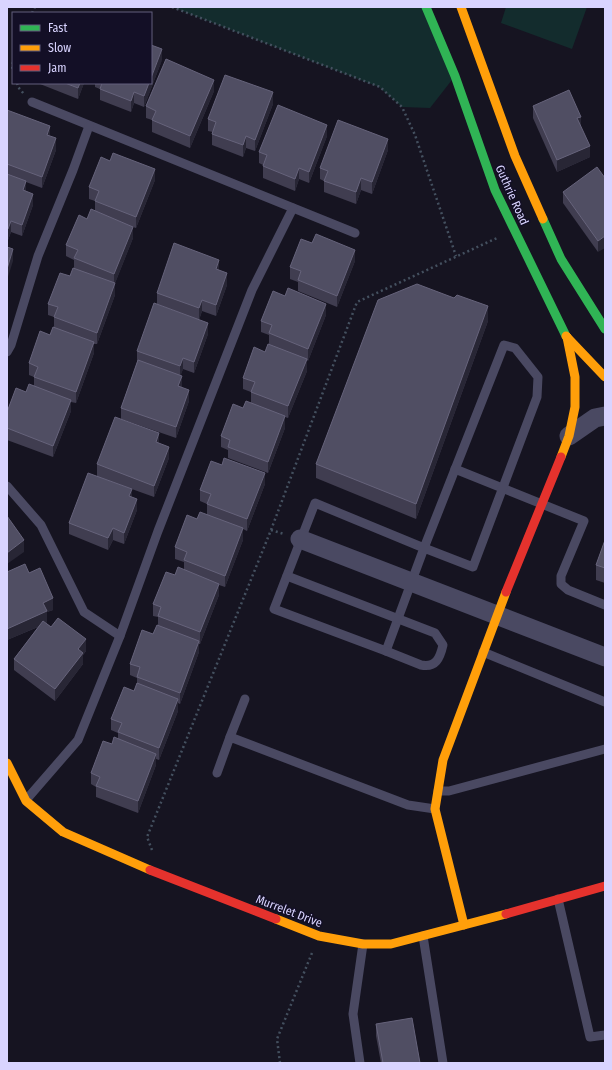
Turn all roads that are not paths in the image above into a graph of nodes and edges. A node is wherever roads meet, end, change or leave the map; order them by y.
1 (426, 7) edge
2 (461, 7) edge
3 (32, 102) dead end
4 (89, 126) junction
5 (293, 208) junction
6 (355, 233) dead end
7 (605, 330) edge
8 (567, 337) junction
9 (7, 352) edge
10 (605, 378) edge
11 (605, 416) edge
12 (568, 436) junction
13 (455, 470) junction
14 (7, 486) edge
15 (502, 488) junction
16 (542, 504) junction
17 (300, 539) junction
18 (424, 548) junction
19 (287, 576) junction
20 (412, 582) junction
21 (605, 605) edge
22 (498, 616) junction
23 (398, 619) junction
24 (120, 636) junction
25 (386, 652) junction
26 (484, 652) junction
27 (605, 657) edge
28 (245, 699) dead end
29 (605, 702) edge
30 (230, 737) junction
31 (605, 749) edge
32 (7, 763) edge
33 (217, 773) dead end
34 (438, 791) junction
35 (26, 801) junction
36 (435, 809) junction
37 (605, 886) edge
38 (558, 899) junction
39 (464, 926) junction
40 (423, 936) junction
41 (363, 944) junction
42 (605, 1035) edge
43 (360, 1063) edge
44 (443, 1063) edge

1 - 8 street, Guthrie Road
2 - 7 street, Guthrie Road
3 - 4 lane
4 - 5 lane
4 - 9 lane
5 - 6 lane
5 - 24 lane
8 - 10 street, Guthrie Road
8 - 12 street
11 - 12 street
12 - 16 street
13 - 15 lane
13 - 15 lane
13 - 18 lane
14 - 24 lane
15 - 16 lane
15 - 18 lane
16 - 21 lane
16 - 22 street
17 - 18 lane
17 - 19 lane
17 - 20 street
18 - 20 lane
19 - 23 lane
19 - 25 lane
20 - 22 street
20 - 23 lane
22 - 26 street
22 - 27 street
23 - 25 lane
23 - 25 lane
24 - 35 lane
26 - 29 lane
26 - 34 street
28 - 30 lane
30 - 33 lane
30 - 36 lane
31 - 34 lane
32 - 35 street, Murrelet Drive
34 - 36 street
35 - 41 street, Murrelet Drive
36 - 39 street
37 - 38 street, Murrelet Drive
38 - 39 street, Murrelet Drive
38 - 42 lane
39 - 40 street, Murrelet Drive
40 - 41 street, Murrelet Drive
40 - 44 lane
41 - 43 lane

